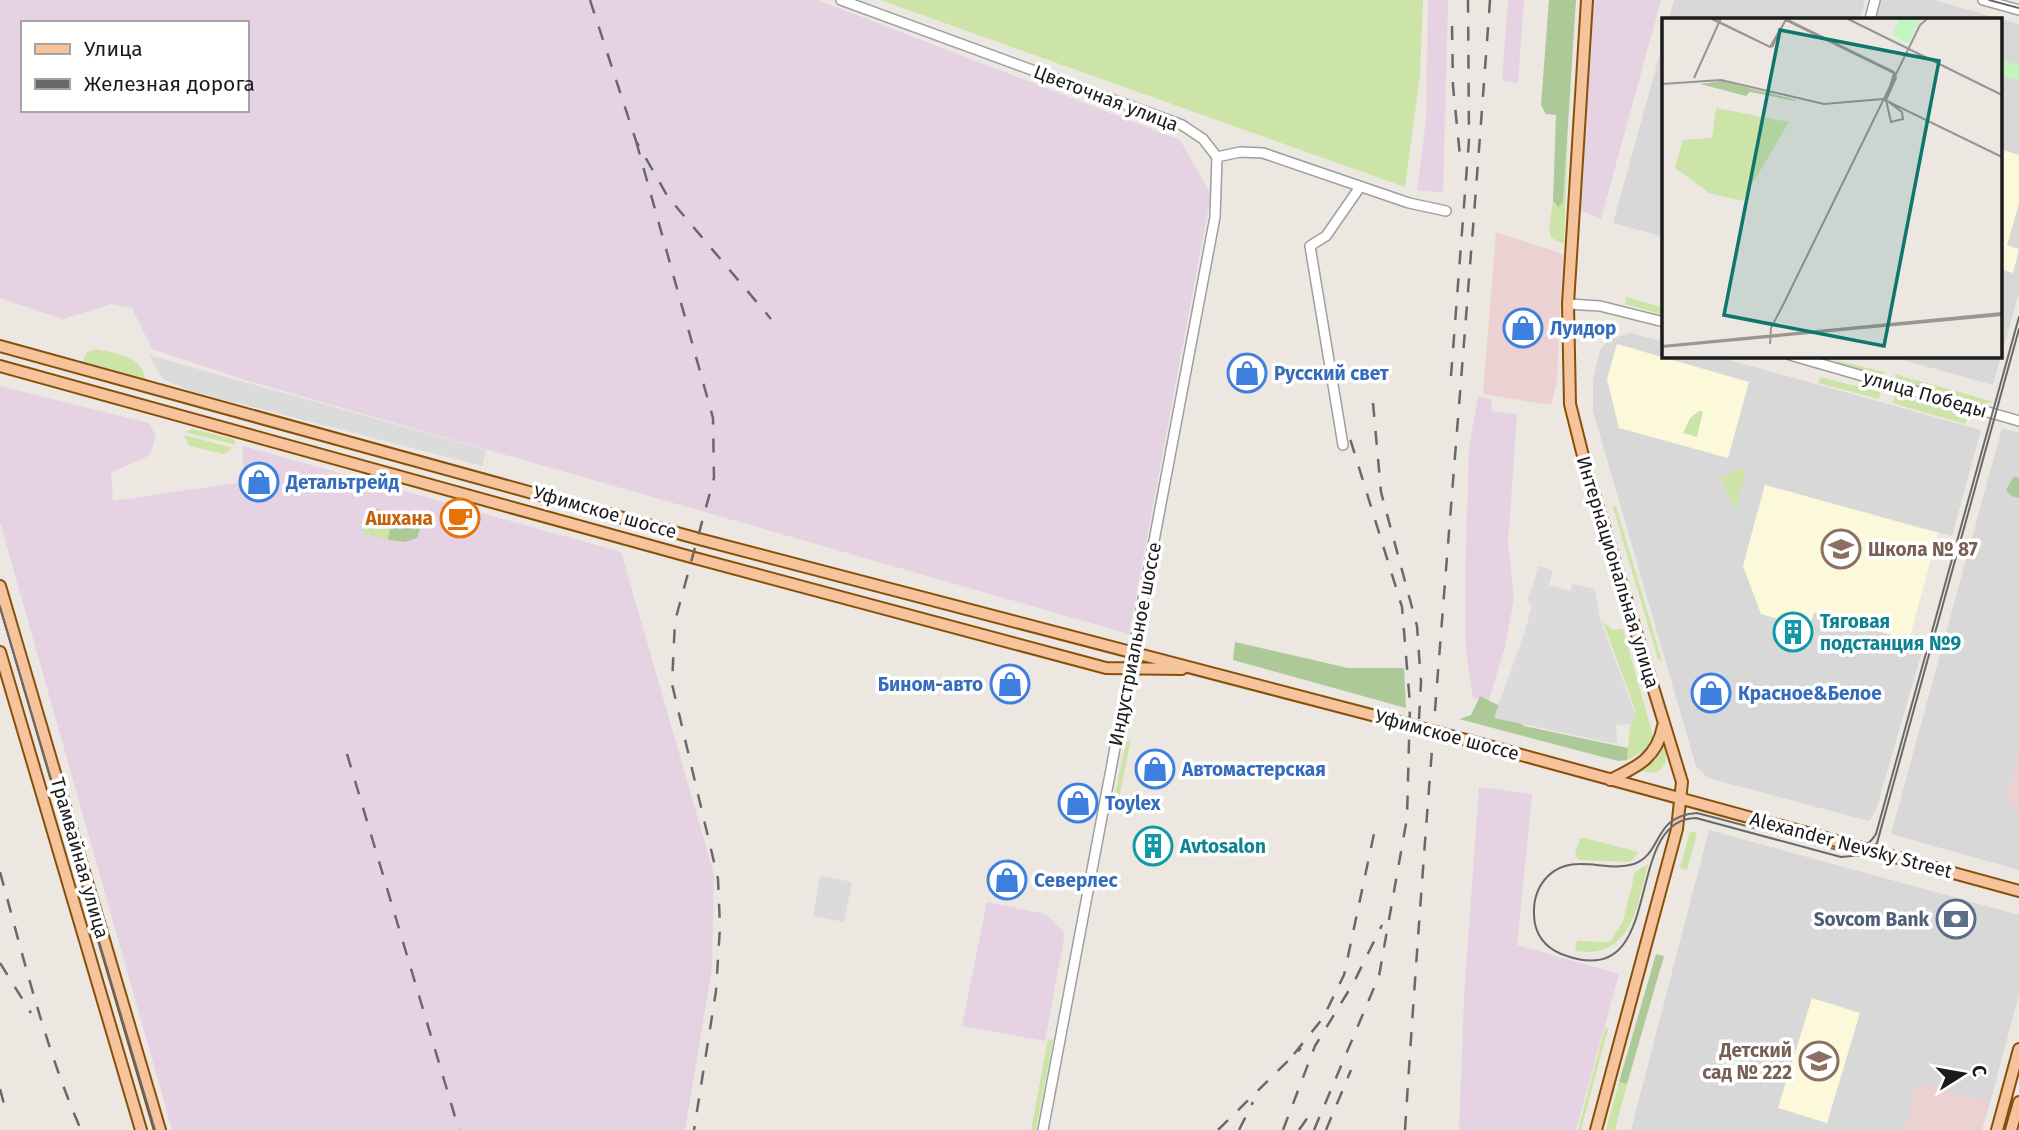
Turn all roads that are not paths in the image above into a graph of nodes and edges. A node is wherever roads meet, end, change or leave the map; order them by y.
1 (841, 0) edge
2 (1587, 0) edge
3 (1875, 0) edge
4 (1983, 0) edge
5 (2019, 10) edge
6 (1870, 18) edge
7 (1217, 157) junction
8 (1360, 187) junction
9 (1446, 211) dead end
10 (1567, 303) junction
11 (1662, 322) edge
12 (0, 346) edge
13 (1797, 357) edge
14 (0, 366) edge
15 (2019, 421) edge
16 (1343, 445) dead end
17 (0, 586) edge
18 (0, 652) edge
19 (1133, 653) junction
20 (1131, 667) junction
21 (1211, 671) junction
22 (1663, 725) junction
23 (1610, 780) junction
24 (1682, 798) junction
25 (2019, 891) edge
26 (2019, 1049) edge
27 (2019, 1102) edge
28 (141, 1130) edge
29 (160, 1130) edge
30 (1043, 1130) edge
31 (1596, 1130) edge
32 (1997, 1130) edge
33 (2011, 1130) edge

1 - 7 street, Цветочная улица
2 - 10 main road, Интернациональная улица
3 - 6 street
4 - 5 street
7 - 8 street
7 - 19 street, Индустриальное шоссе
8 - 9 street
8 - 16 street
10 - 11 street
10 - 22 main road, Интернациональная улица
12 - 19 main road, Уфимское шоссе
13 - 15 street, улица Победы
14 - 20 main road, Уфимское шоссе
17 - 29 main road, Трамвайная улица
18 - 28 main road, Трамвайная улица
19 - 20 street, Индустриальное шоссе
19 - 21 main road, Уфимское шоссе
20 - 21 main road, Уфимское шоссе
20 - 30 street, Индустриальное шоссе
21 - 23 main road, Уфимское шоссе, bridge
22 - 23 main road
22 - 24 main road, Интернациональная улица
23 - 24 main road, Уфимское шоссе
24 - 25 main road, Alexander Nevsky Street
24 - 31 main road, Интернациональная улица
26 - 32 main road
27 - 33 main road

